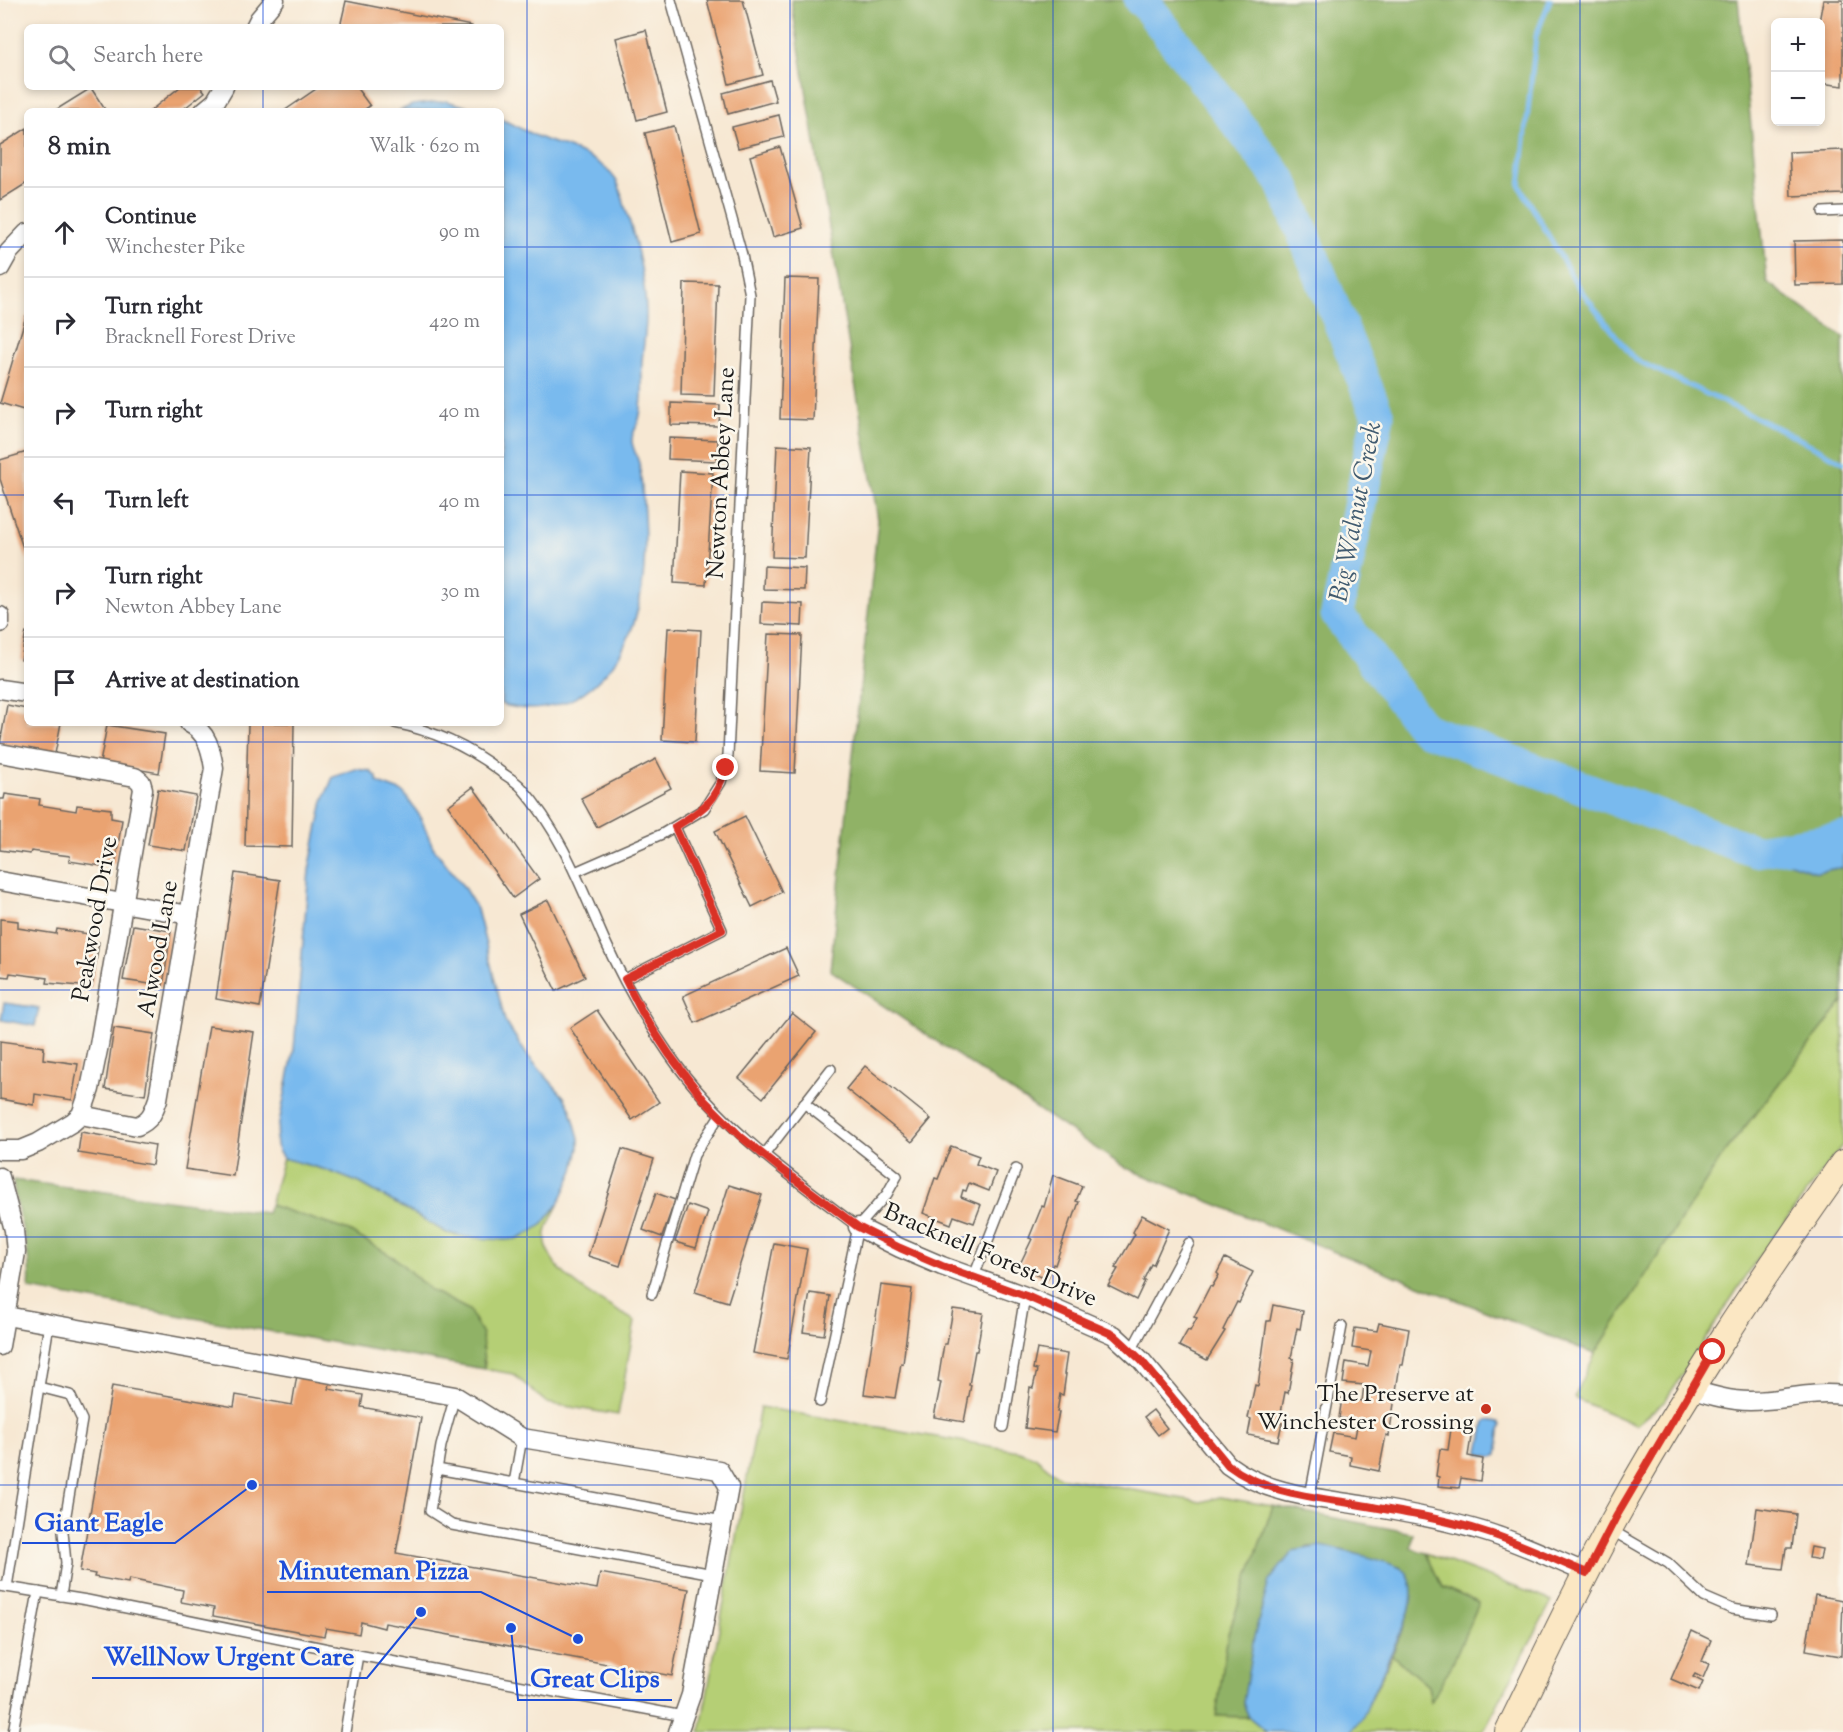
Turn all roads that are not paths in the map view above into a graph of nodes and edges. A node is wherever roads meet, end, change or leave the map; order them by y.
1 (275, 0) edge
2 (671, 0) edge
3 (257, 24) edge
4 (222, 90) edge
5 (208, 108) edge
6 (1823, 212) dead end
7 (1843, 212) edge
8 (24, 235) edge
9 (5, 249) edge
10 (0, 268) edge
11 (0, 616) edge
12 (0, 623) edge
13 (0, 689) edge
14 (24, 693) edge
15 (198, 726) edge
16 (405, 726) edge
17 (0, 753) edge
18 (675, 827) junction
19 (575, 872) junction
20 (0, 881) edge
21 (123, 903) junction
22 (189, 915) junction
23 (625, 979) junction
24 (831, 1069) dead end
25 (804, 1103) junction
26 (81, 1115) junction
27 (720, 1116) junction
28 (0, 1150) edge
29 (764, 1155) junction
30 (1843, 1163) edge
31 (1016, 1169) dead end
32 (0, 1177) edge
33 (858, 1227) junction
34 (1190, 1243) dead end
35 (974, 1276) junction
36 (652, 1294) dead end
37 (1026, 1296) junction
38 (6, 1316) junction
39 (49, 1324) junction
40 (1342, 1326) dead end
41 (0, 1346) edge
42 (1131, 1351) junction
43 (39, 1387) junction
44 (1690, 1389) junction
45 (455, 1395) junction
46 (1843, 1395) edge
47 (820, 1402) dead end
48 (1003, 1426) dead end
49 (522, 1438) junction
50 (437, 1468) junction
51 (514, 1483) junction
52 (1310, 1496) junction
53 (723, 1521) junction
54 (1609, 1529) junction
55 (1587, 1573) junction
56 (713, 1574) junction
57 (3, 1586) edge
58 (38, 1592) junction
59 (61, 1596) junction
60 (1771, 1615) dead end
61 (358, 1655) junction
62 (681, 1724) edge
63 (13, 1732) edge
64 (345, 1732) edge
65 (1508, 1732) edge

1 - 3 street
2 - 18 lane, Newton Abbey Lane
4 - 5 street
6 - 7 lane
8 - 9 street
9 - 10 street
11 - 12 street
13 - 14 street
15 - 22 street, Alwood Lane
16 - 19 lane, Bracknell Forest Drive
17 - 21 street, Peakwood Drive
18 - 19 lane, Newton Abbey Lane
18 - 23 lane
19 - 23 lane, Bracknell Forest Drive
20 - 21 street
21 - 22 street
21 - 26 street, Peakwood Drive
22 - 26 street, Alwood Lane
23 - 27 lane, Bracknell Forest Drive
24 - 25 lane
25 - 29 lane
25 - 33 lane
26 - 28 street
27 - 29 lane, Bracknell Forest Drive
27 - 36 lane
29 - 33 lane, Bracknell Forest Drive
30 - 44 main road
31 - 35 lane
32 - 38 street
33 - 35 street, Bracknell Forest Drive
33 - 47 lane
34 - 42 lane
35 - 37 street, Bracknell Forest Drive
37 - 42 street, Bracknell Forest Drive
37 - 48 lane
38 - 39 street
38 - 41 street
39 - 43 lane
39 - 45 street
40 - 52 lane
42 - 52 street, Bracknell Forest Drive
43 - 57 lane
43 - 59 lane
44 - 46 street
44 - 54 main road
45 - 49 street
45 - 50 lane
49 - 51 lane
49 - 53 street
50 - 51 lane
50 - 56 lane
51 - 53 lane
52 - 55 street, Bracknell Forest Drive
53 - 56 street
54 - 55 main road
54 - 60 lane
55 - 65 main road
56 - 62 street
57 - 58 lane
58 - 59 lane
58 - 63 lane
59 - 61 lane
61 - 62 lane
61 - 64 lane

